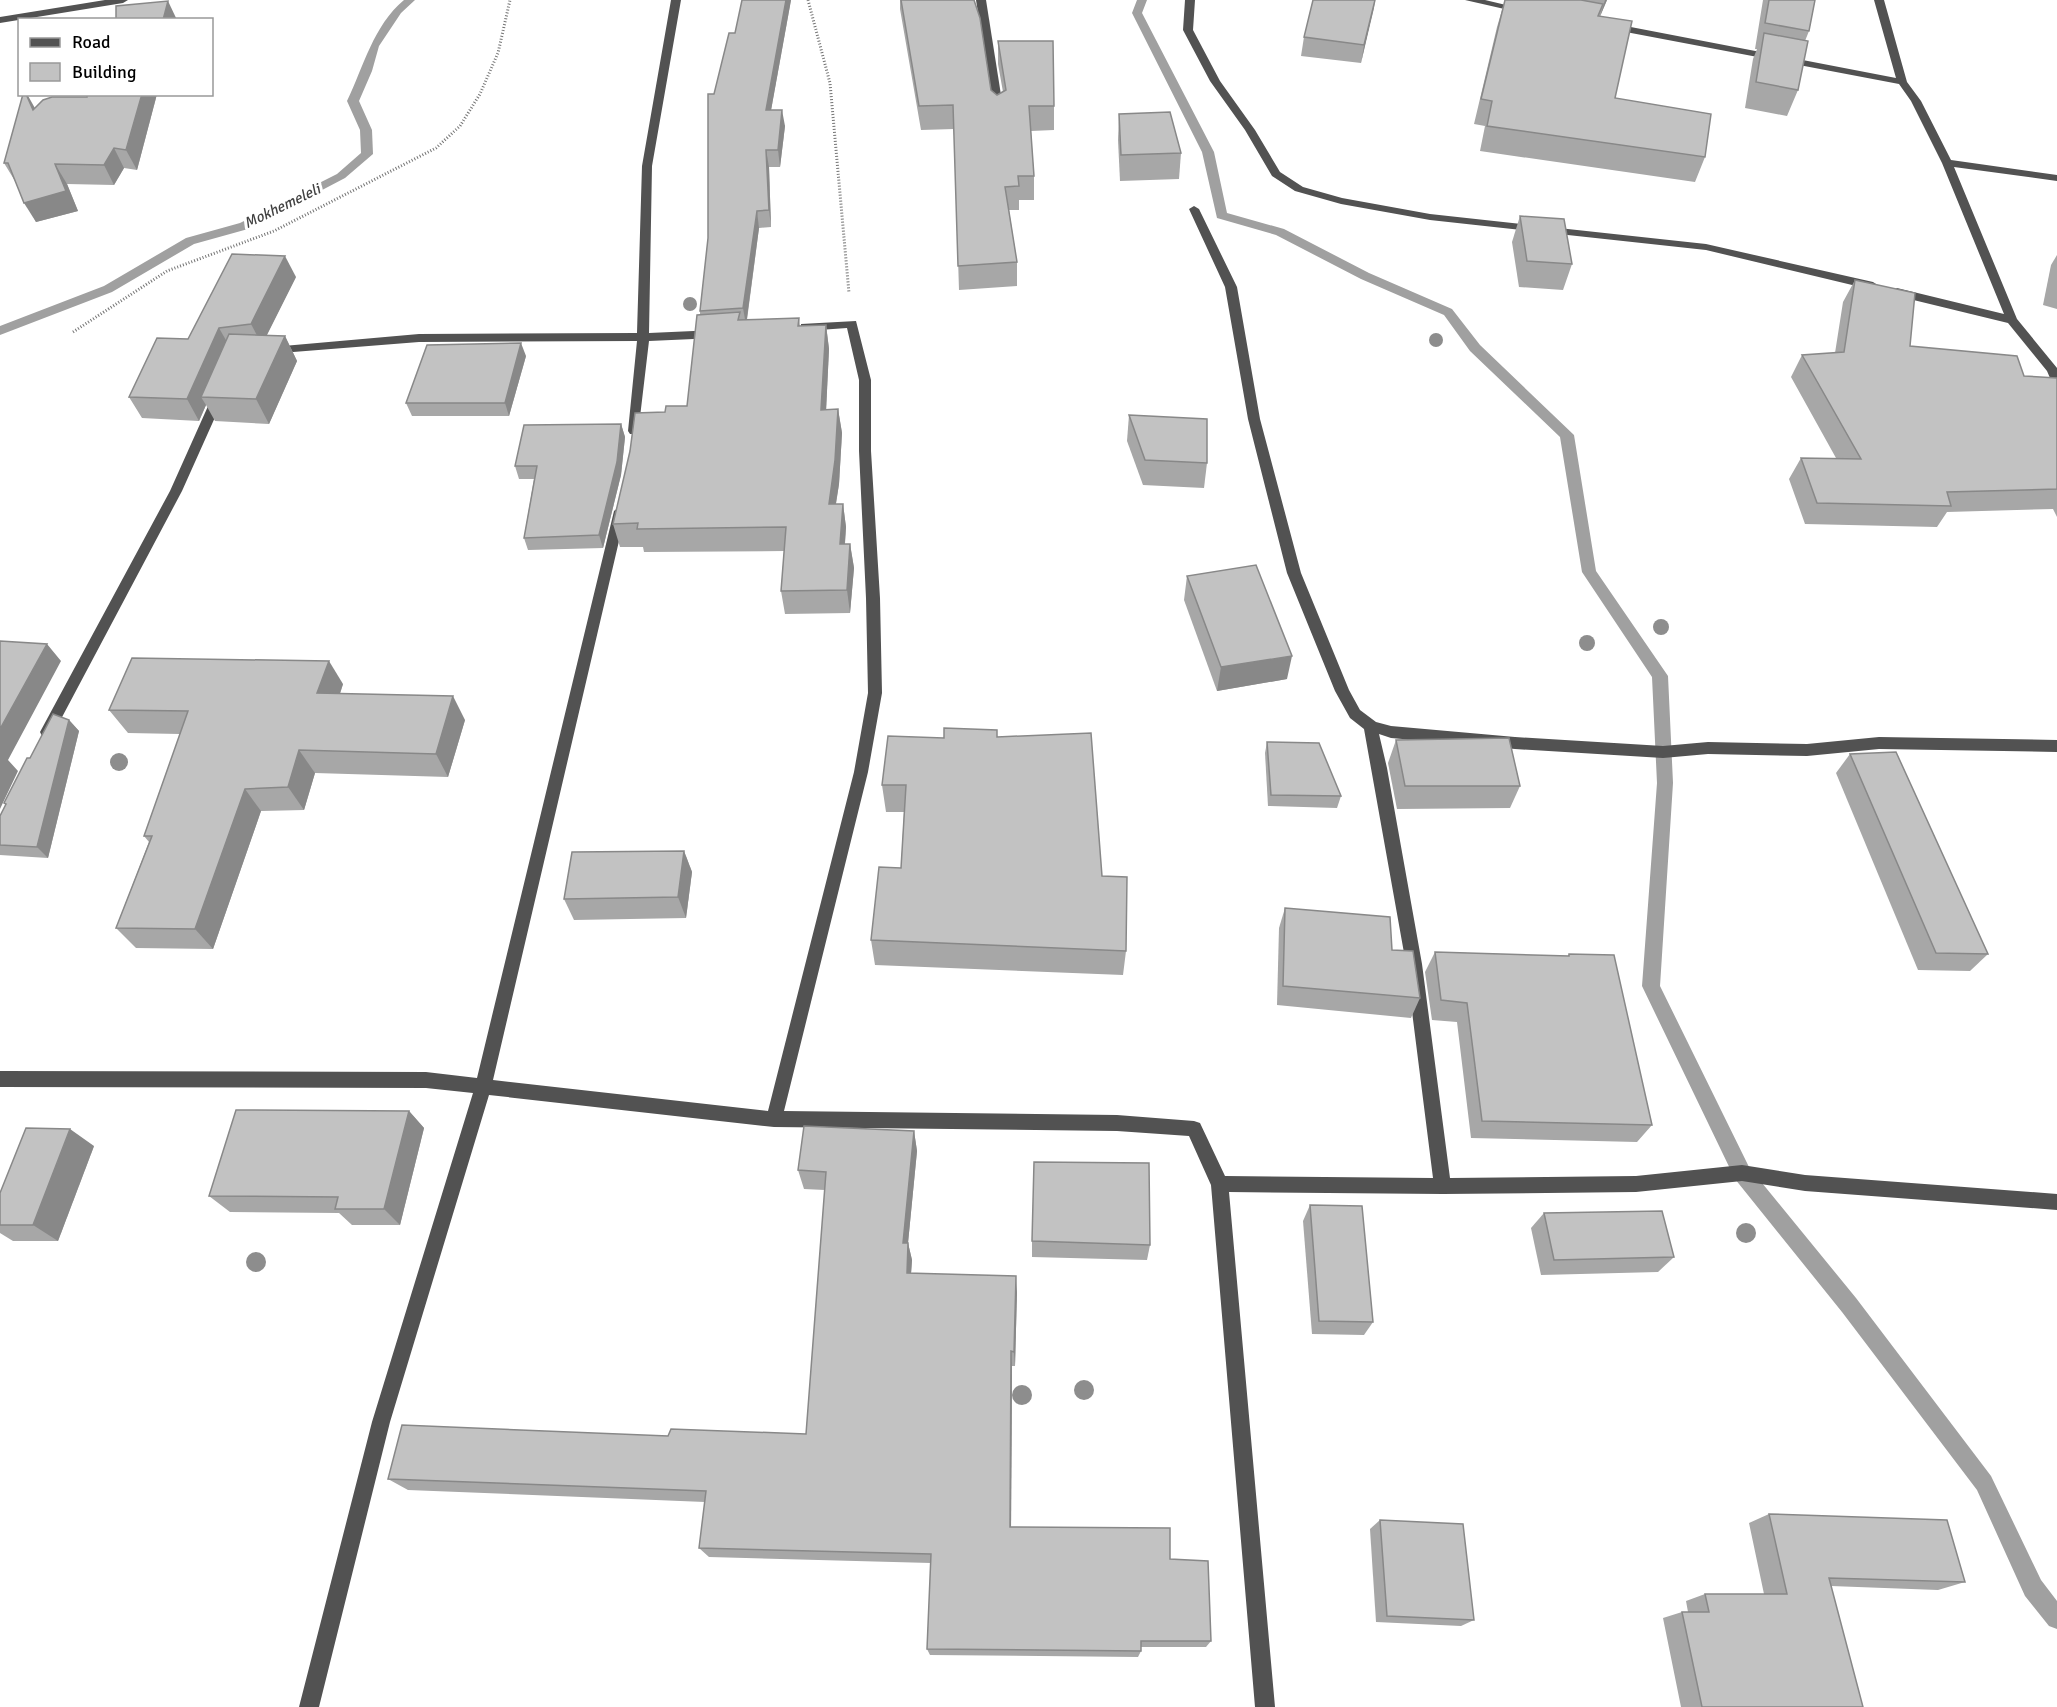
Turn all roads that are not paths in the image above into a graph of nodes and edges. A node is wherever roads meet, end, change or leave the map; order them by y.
1 (123, 0) edge
2 (676, 0) edge
3 (981, 0) edge
4 (1190, 0) edge
5 (1470, 0) edge
6 (1879, 0) edge
7 (1528, 11) edge
8 (0, 20) edge
9 (1594, 23) edge
10 (1902, 82) junction
11 (999, 114) edge
12 (1947, 163) junction
13 (2057, 178) edge
14 (1194, 209) dead end
15 (2012, 320) junction
16 (796, 328) edge
17 (730, 333) edge
18 (643, 337) junction
19 (260, 351) edge
20 (2055, 375) edge
21 (223, 385) edge
22 (632, 443) edge
23 (623, 497) edge
24 (1371, 726) junction
25 (41, 745) edge
26 (2057, 746) edge
27 (0, 1078) edge
28 (483, 1086) junction
29 (774, 1119) junction
30 (1220, 1184) junction
31 (1443, 1186) junction
32 (2057, 1202) edge
33 (309, 1707) edge
34 (1265, 1707) edge

1 - 8 street
2 - 18 street
3 - 11 street
4 - 15 street
5 - 7 street
6 - 10 street
9 - 10 street
10 - 12 street
12 - 13 street
12 - 15 street
14 - 24 street
15 - 20 street
16 - 29 street
17 - 18 street
18 - 19 street
18 - 22 street
21 - 25 street
23 - 28 street
24 - 26 street
24 - 31 street
27 - 28 street
28 - 29 street
28 - 33 street
29 - 30 street
30 - 31 street
30 - 34 street
31 - 32 street

